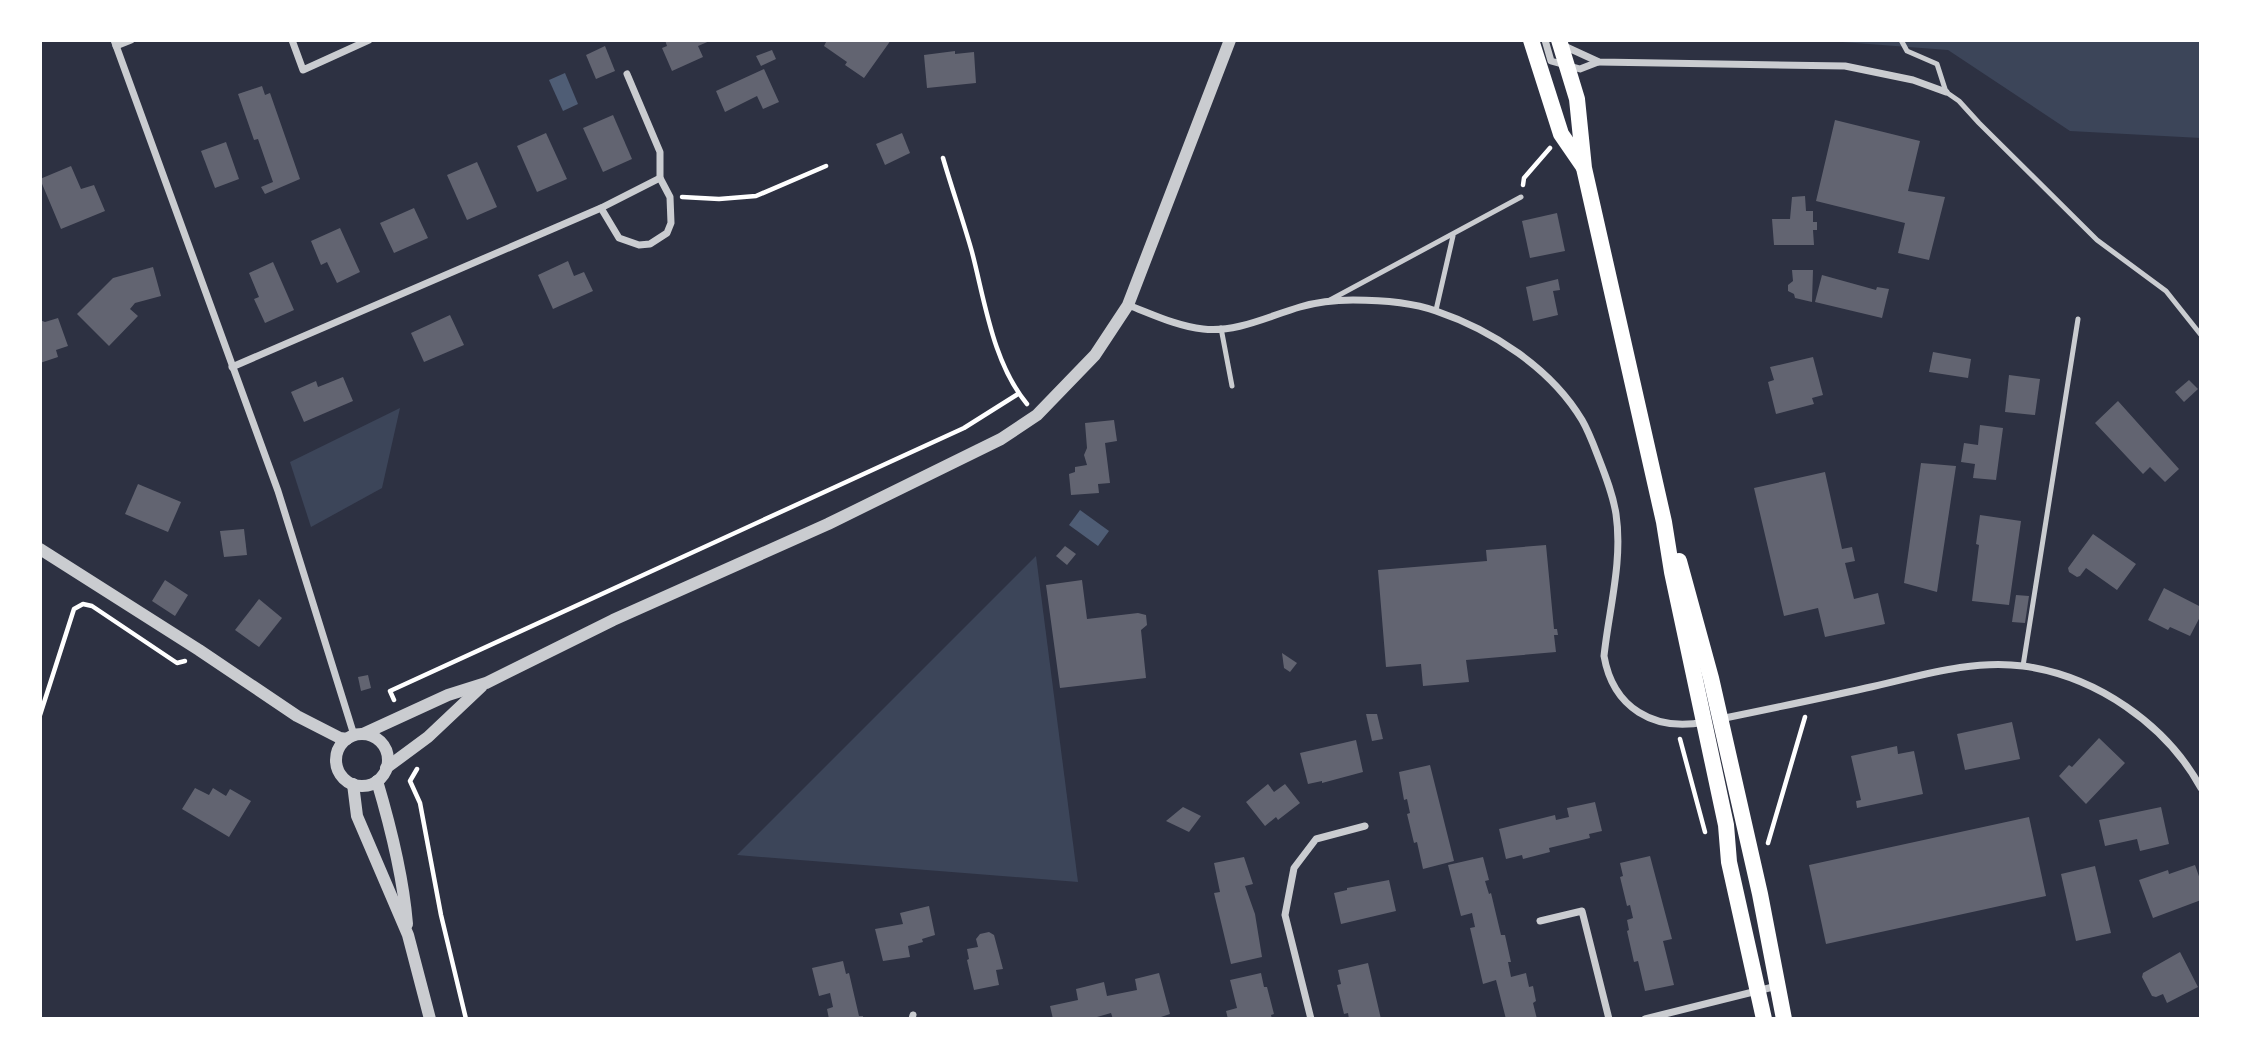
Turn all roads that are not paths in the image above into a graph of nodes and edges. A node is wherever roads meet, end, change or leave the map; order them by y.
1 (131, 40) edge
2 (292, 40) edge
3 (369, 40) edge
4 (1230, 40) edge
5 (1531, 40) edge
6 (1901, 40) edge
7 (1555, 41) edge
8 (115, 43) edge
9 (1599, 62) junction
10 (1573, 72) junction
11 (627, 75) dead end
12 (1946, 92) junction
13 (1584, 168) junction
14 (660, 178) junction
15 (1521, 197) dead end
16 (601, 208) junction
17 (1452, 236) junction
18 (1330, 301) junction
19 (1128, 304) junction
20 (1436, 310) junction
21 (2078, 319) dead end
22 (1221, 328) junction
23 (2201, 335) edge
24 (232, 367) junction
25 (1232, 386) dead end
26 (40, 549) edge
27 (2023, 666) junction
28 (486, 682) junction
29 (1712, 721) junction
30 (355, 736) junction
31 (386, 768) junction
32 (377, 781) junction
33 (353, 784) junction
34 (2201, 788) edge
35 (1366, 826) dead end
36 (1540, 921) dead end
37 (408, 935) junction
38 (1778, 986) junction
39 (1757, 990) junction
40 (430, 1019) edge
41 (1311, 1019) edge
42 (1609, 1019) edge
43 (1645, 1019) edge
44 (1763, 1019) edge
45 (1784, 1019) edge

1 - 8 street
2 - 3 street
4 - 19 street
5 - 13 main road
6 - 12 lane
7 - 9 street
7 - 10 main road
8 - 24 street
9 - 10 street
9 - 12 street
10 - 13 main road
11 - 14 street
12 - 23 lane
13 - 29 main road
14 - 16 street
14 - 16 street
15 - 17 lane
16 - 24 street
17 - 18 lane
17 - 20 lane
18 - 20 street
18 - 22 street
19 - 22 street
19 - 28 street
20 - 29 street
21 - 27 lane
22 - 25 lane
24 - 30 street
26 - 30 street
27 - 29 street
27 - 34 street
28 - 30 street
28 - 31 street
29 - 38 main road
29 - 39 main road
30 - 31 street
30 - 33 street
31 - 32 street
32 - 33 street
32 - 37 street
33 - 37 street
35 - 41 street
36 - 42 street
37 - 40 street
38 - 39 street
38 - 45 main road
39 - 43 street
39 - 44 main road

